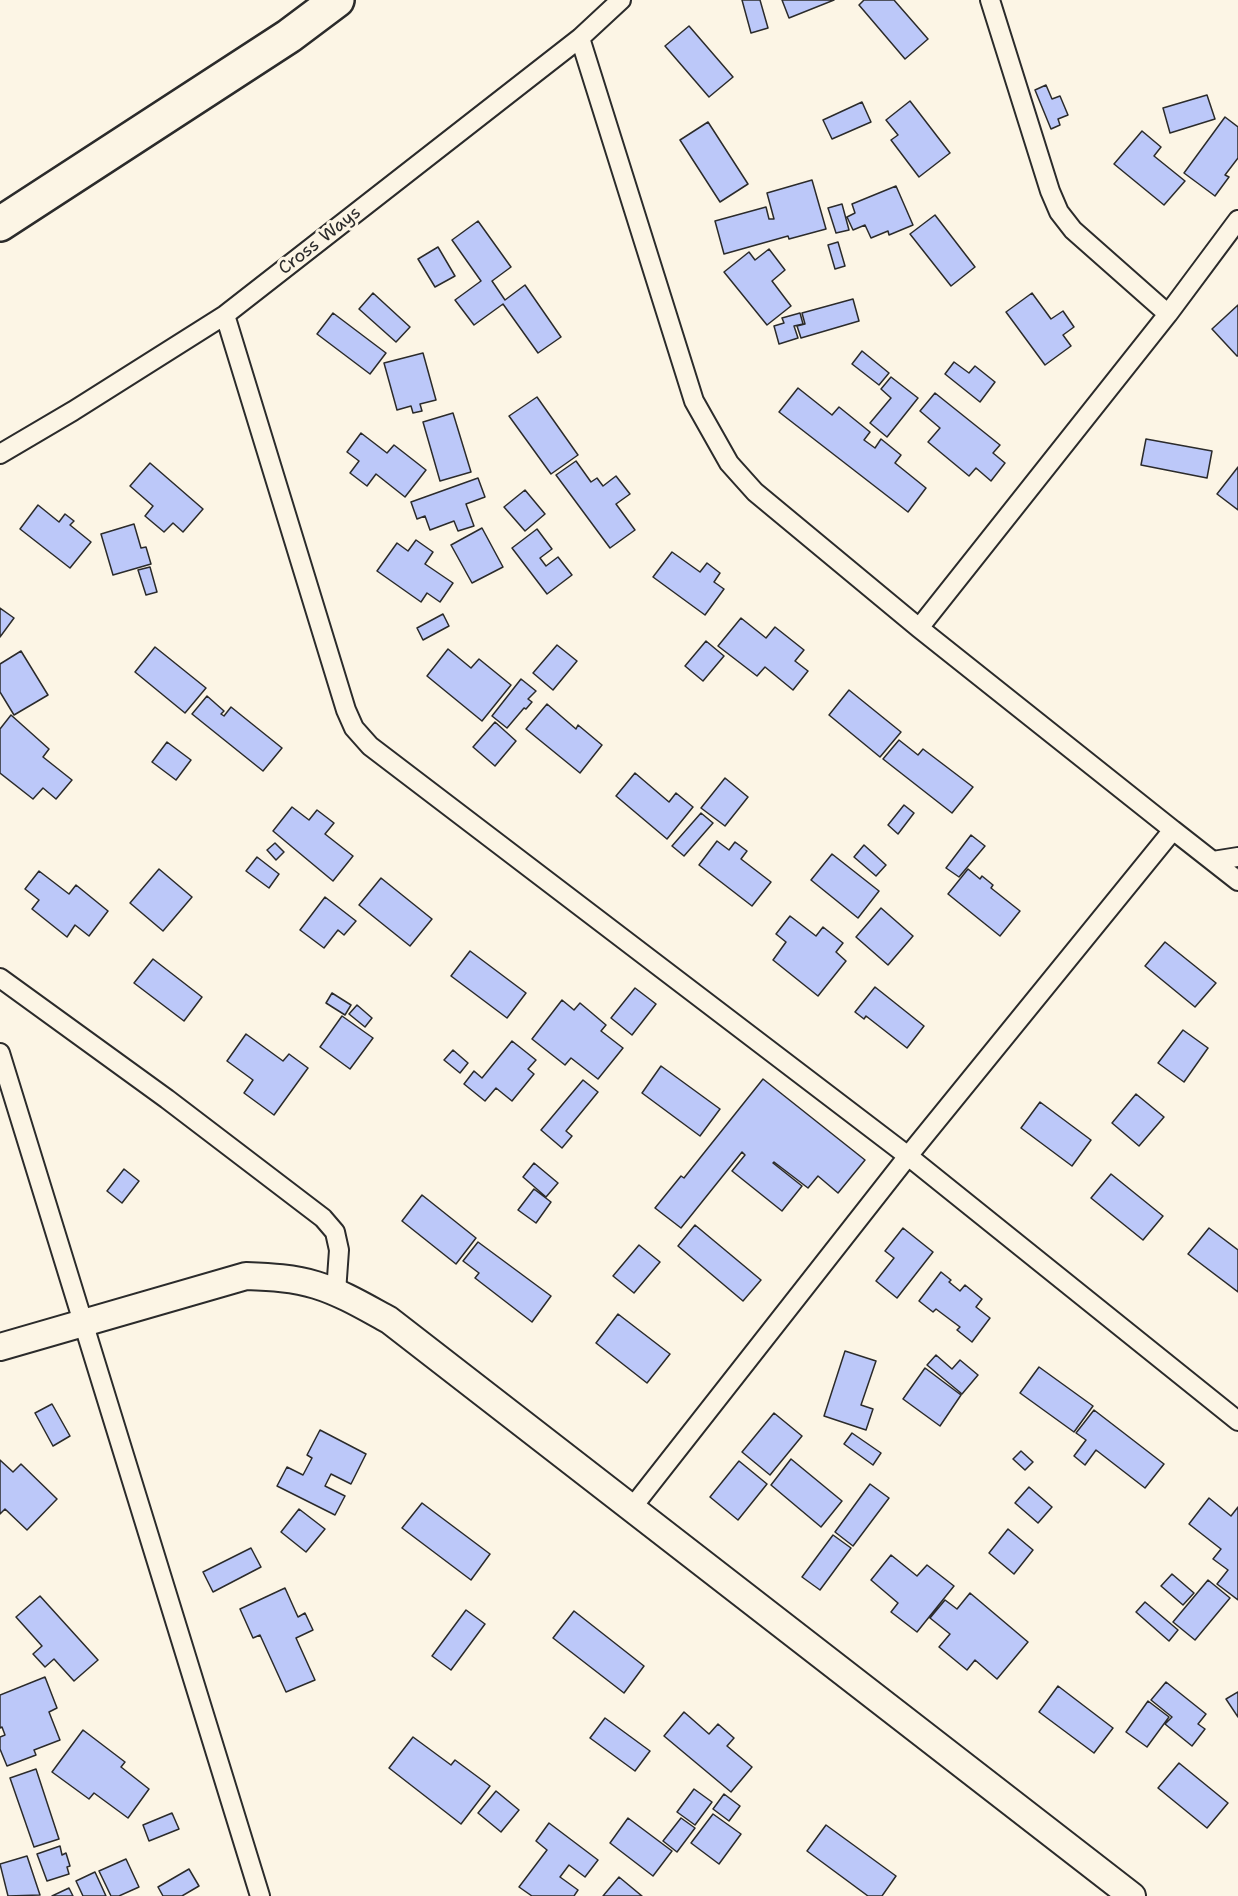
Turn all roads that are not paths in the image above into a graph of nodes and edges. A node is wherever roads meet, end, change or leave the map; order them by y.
1 (337, 0) edge
2 (621, 0) edge
3 (990, 0) edge
4 (580, 38) junction
5 (1238, 220) edge
6 (0, 224) edge
7 (1168, 314) junction
8 (225, 315) junction
9 (0, 454) edge
10 (919, 628) junction
11 (1173, 830) junction
12 (1238, 857) edge
13 (1213, 861) junction
14 (1238, 881) edge
15 (0, 978) edge
16 (0, 1053) edge
17 (908, 1156) junction
18 (336, 1292) junction
19 (82, 1322) junction
20 (0, 1347) edge
21 (1238, 1420) edge
22 (631, 1509) junction
23 (260, 1896) edge
24 (1132, 1896) edge

1 - 6 highway
2 - 4 street, Cross Ways
3 - 7 street
4 - 8 street, Cross Ways
4 - 10 street
5 - 7 street
7 - 10 street
8 - 9 street, Cross Ways
8 - 17 street
10 - 11 street
11 - 13 street
11 - 17 street
12 - 13 street
13 - 14 street
15 - 18 street
16 - 19 street
17 - 21 street
17 - 22 street
18 - 19 street
18 - 22 street
19 - 20 street
19 - 23 street
22 - 24 street

